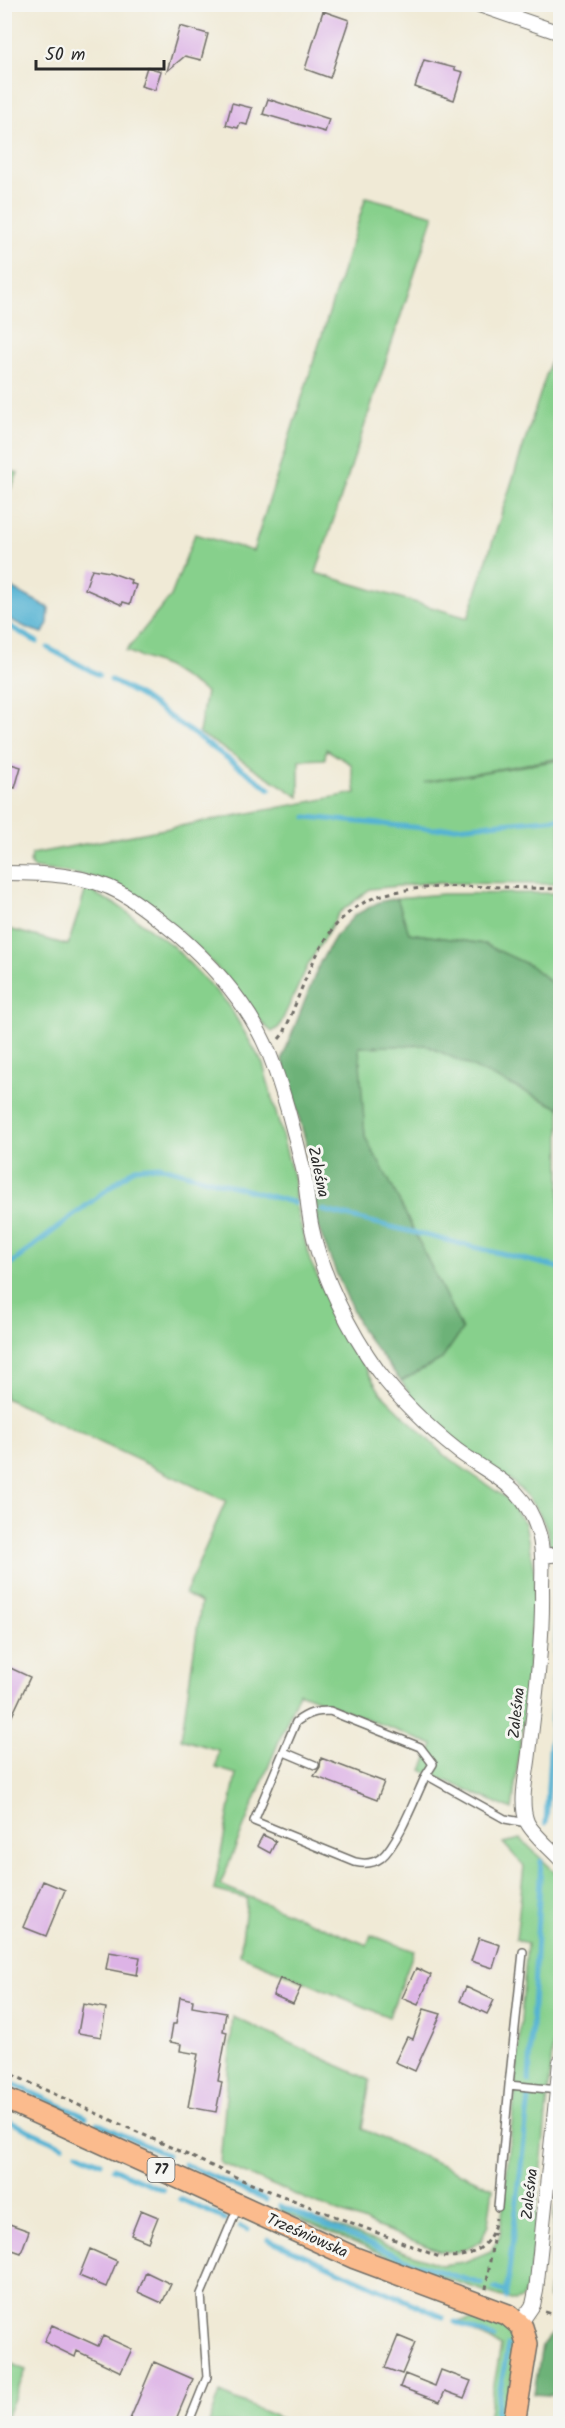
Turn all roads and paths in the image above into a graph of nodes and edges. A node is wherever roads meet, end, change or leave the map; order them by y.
1 (476, 4) edge
2 (561, 33) edge
3 (4, 873) edge
4 (561, 889) edge
5 (268, 1052) junction
6 (561, 1554) edge
7 (542, 1556) junction
8 (284, 1752) junction
9 (315, 1766) dead end
10 (426, 1775) junction
11 (527, 1823) junction
12 (561, 1859) edge
13 (523, 1952) dead end
14 (561, 2062) edge
15 (4, 2071) edge
16 (509, 2085) junction
17 (558, 2090) junction
18 (4, 2098) edge
19 (239, 2205) junction
20 (498, 2207) joint
21 (494, 2231) junction
22 (482, 2305) junction
23 (520, 2324) junction
24 (188, 2424) edge
25 (514, 2424) edge

1 - 2 street
3 - 5 street, Zaleśna
4 - 5 path
5 - 7 street, Zaleśna
6 - 7 street
7 - 11 street, Zaleśna
8 - 9 lane
8 - 10 lane
8 - 10 lane
10 - 11 lane
11 - 12 street
13 - 16 lane
14 - 17 street, Zaleśna
15 - 21 path
16 - 17 lane
16 - 20 lane
17 - 23 street, Zaleśna
18 - 19 main road, Trześniowska / 77
19 - 22 main road, Trześniowska / 77
19 - 24 lane
20 - 21 path
21 - 22 path
22 - 23 main road, Trześniowska / 77
23 - 25 main road

